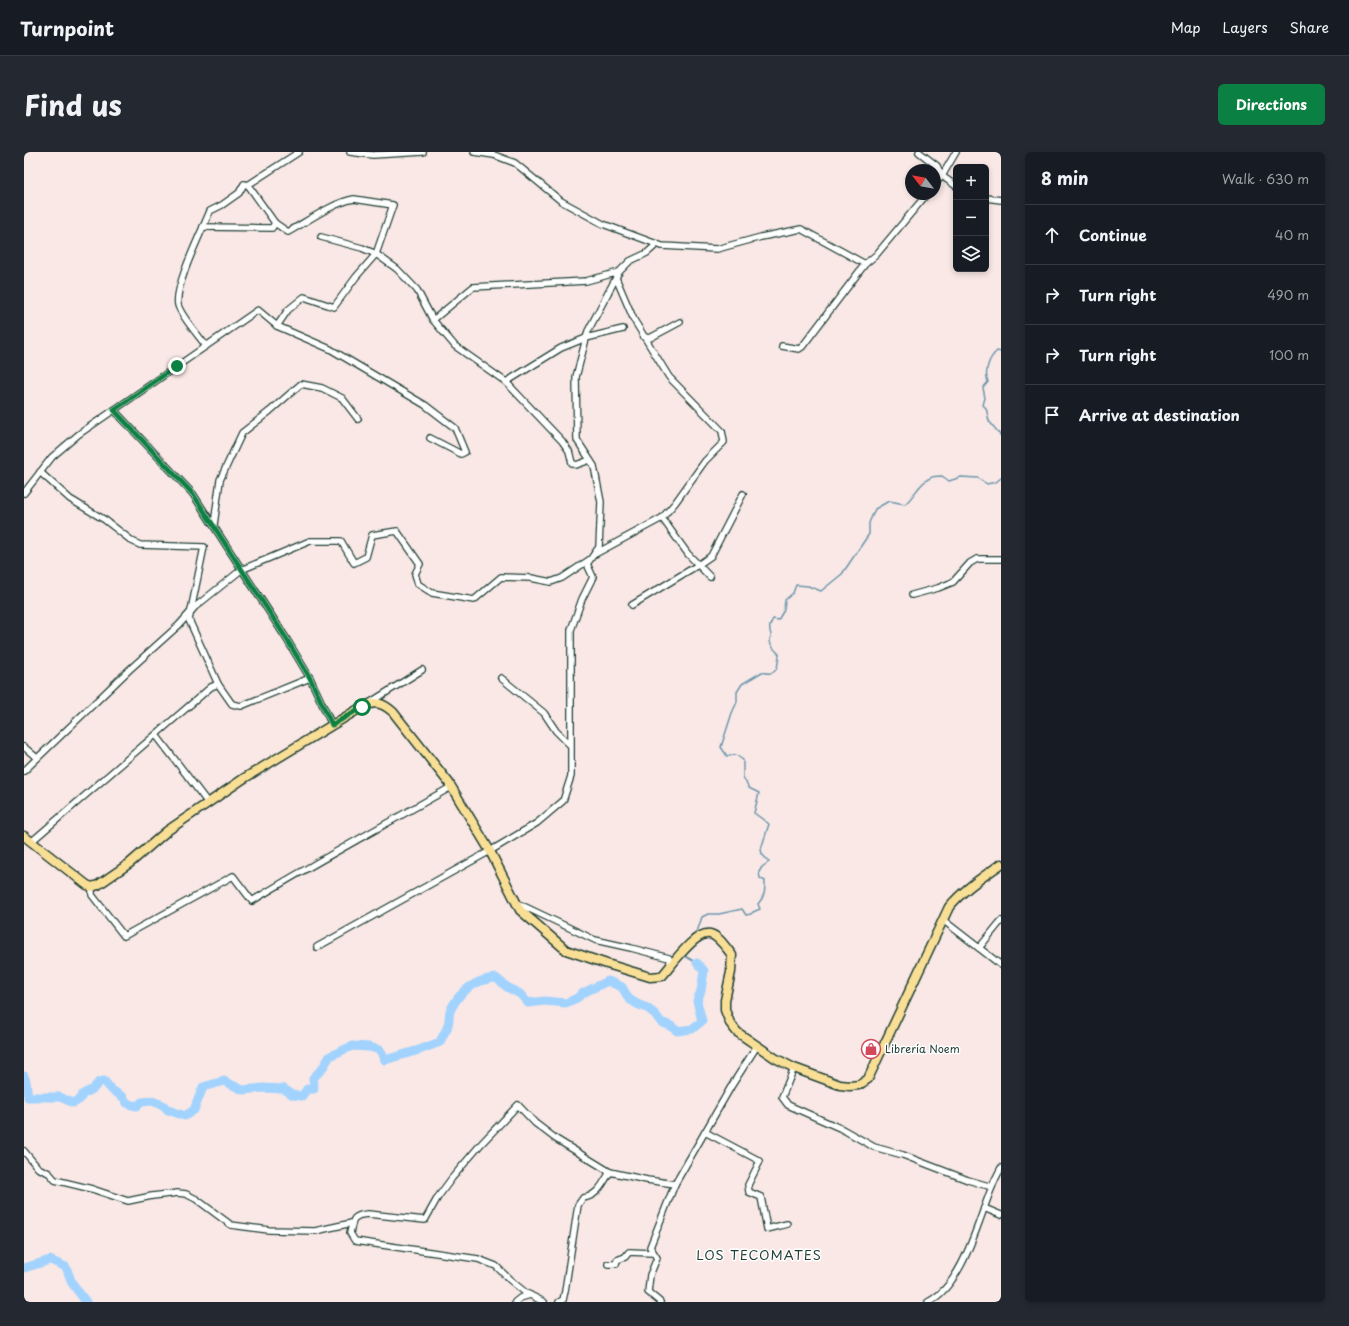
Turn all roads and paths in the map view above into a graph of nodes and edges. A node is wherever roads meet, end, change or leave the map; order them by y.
1 (299, 152) edge
2 (350, 152) edge
3 (423, 152) edge
4 (474, 152) edge
5 (919, 152) edge
6 (956, 152) edge
7 (942, 176) junction
8 (953, 184) edge
9 (248, 185) junction
10 (989, 198) edge
11 (922, 200) edge
12 (1001, 200) edge
13 (275, 223) junction
14 (203, 227) junction
15 (321, 237) dead end
16 (657, 244) junction
17 (376, 254) junction
18 (865, 264) junction
19 (617, 275) junction
20 (433, 320) junction
21 (680, 322) dead end
22 (277, 326) junction
23 (623, 329) dead end
24 (644, 336) junction
25 (586, 338) junction
26 (206, 346) junction
27 (782, 346) dead end
28 (506, 382) junction
29 (114, 410) junction
30 (358, 419) dead end
31 (430, 438) dead end
32 (590, 460) junction
33 (40, 472) junction
34 (24, 493) edge
35 (743, 494) dead end
36 (662, 518) junction
37 (214, 525) junction
38 (592, 557) junction
39 (1001, 558) edge
40 (698, 565) junction
41 (241, 570) junction
42 (710, 577) dead end
43 (912, 595) dead end
44 (632, 604) dead end
45 (190, 613) junction
46 (422, 670) dead end
47 (310, 678) junction
48 (501, 678) dead end
49 (218, 684) junction
50 (371, 702) junction
51 (332, 725) junction
52 (156, 735) junction
53 (570, 746) junction
54 (24, 747) edge
55 (37, 758) junction
56 (24, 772) edge
57 (451, 786) junction
58 (208, 803) junction
59 (24, 836) edge
60 (31, 842) junction
61 (490, 852) junction
62 (1001, 864) edge
63 (92, 887) junction
64 (517, 903) junction
65 (943, 920) junction
66 (1001, 921) edge
67 (317, 947) dead end
68 (979, 948) junction
69 (674, 964) junction
70 (1001, 965) edge
71 (757, 1046) junction
72 (794, 1068) junction
73 (705, 1132) junction
74 (24, 1151) edge
75 (1001, 1168) edge
76 (610, 1172) junction
77 (675, 1184) junction
78 (992, 1187) junction
79 (984, 1208) junction
80 (1001, 1215) edge
81 (352, 1223) junction
82 (787, 1224) dead end
83 (652, 1253) junction
84 (608, 1264) dead end
85 (530, 1295) junction
86 (515, 1302) edge
87 (544, 1302) edge
88 (559, 1302) edge
89 (660, 1302) edge
90 (928, 1302) edge

1 - 9 street
2 - 3 street
4 - 16 street
5 - 7 street
6 - 7 street
7 - 8 street
9 - 13 street
9 - 14 street
10 - 12 street
11 - 18 street
13 - 14 street
13 - 17 street
14 - 26 street
15 - 17 street
16 - 18 street
16 - 19 street
17 - 20 street
17 - 22 street
18 - 27 street
19 - 20 street
19 - 24 street
19 - 25 street
20 - 28 street
21 - 24 street
22 - 26 street
22 - 31 street
23 - 25 street
24 - 36 street
25 - 28 street
25 - 32 street
26 - 29 street
28 - 32 street
29 - 33 street
29 - 37 street
30 - 37 street
32 - 38 street
33 - 34 street
33 - 45 street
35 - 40 street
36 - 38 street
36 - 40 street
37 - 41 street
38 - 41 street
38 - 53 street
39 - 43 street
40 - 42 street
40 - 44 street
41 - 45 street
41 - 47 street
45 - 49 street
45 - 55 street
46 - 50 street
47 - 49 street
47 - 51 street
48 - 53 street
49 - 52 street
50 - 51 main road
50 - 57 main road
51 - 58 main road
52 - 58 street
52 - 60 street
53 - 61 street
54 - 55 street
55 - 56 street
57 - 61 main road
57 - 63 street
58 - 63 main road
59 - 60 main road
60 - 63 main road
61 - 64 main road
61 - 67 street
62 - 65 main road
64 - 69 street
64 - 69 main road
65 - 68 street
65 - 72 main road
66 - 68 street
68 - 70 street
69 - 71 main road
71 - 72 main road
71 - 73 street
72 - 78 street
73 - 77 street
73 - 82 street
74 - 81 street
75 - 78 street
76 - 77 street
76 - 81 street
76 - 88 street
77 - 83 street
78 - 79 street
79 - 80 street
79 - 90 street
81 - 85 street
83 - 84 street
83 - 89 street
85 - 86 street
85 - 87 street

